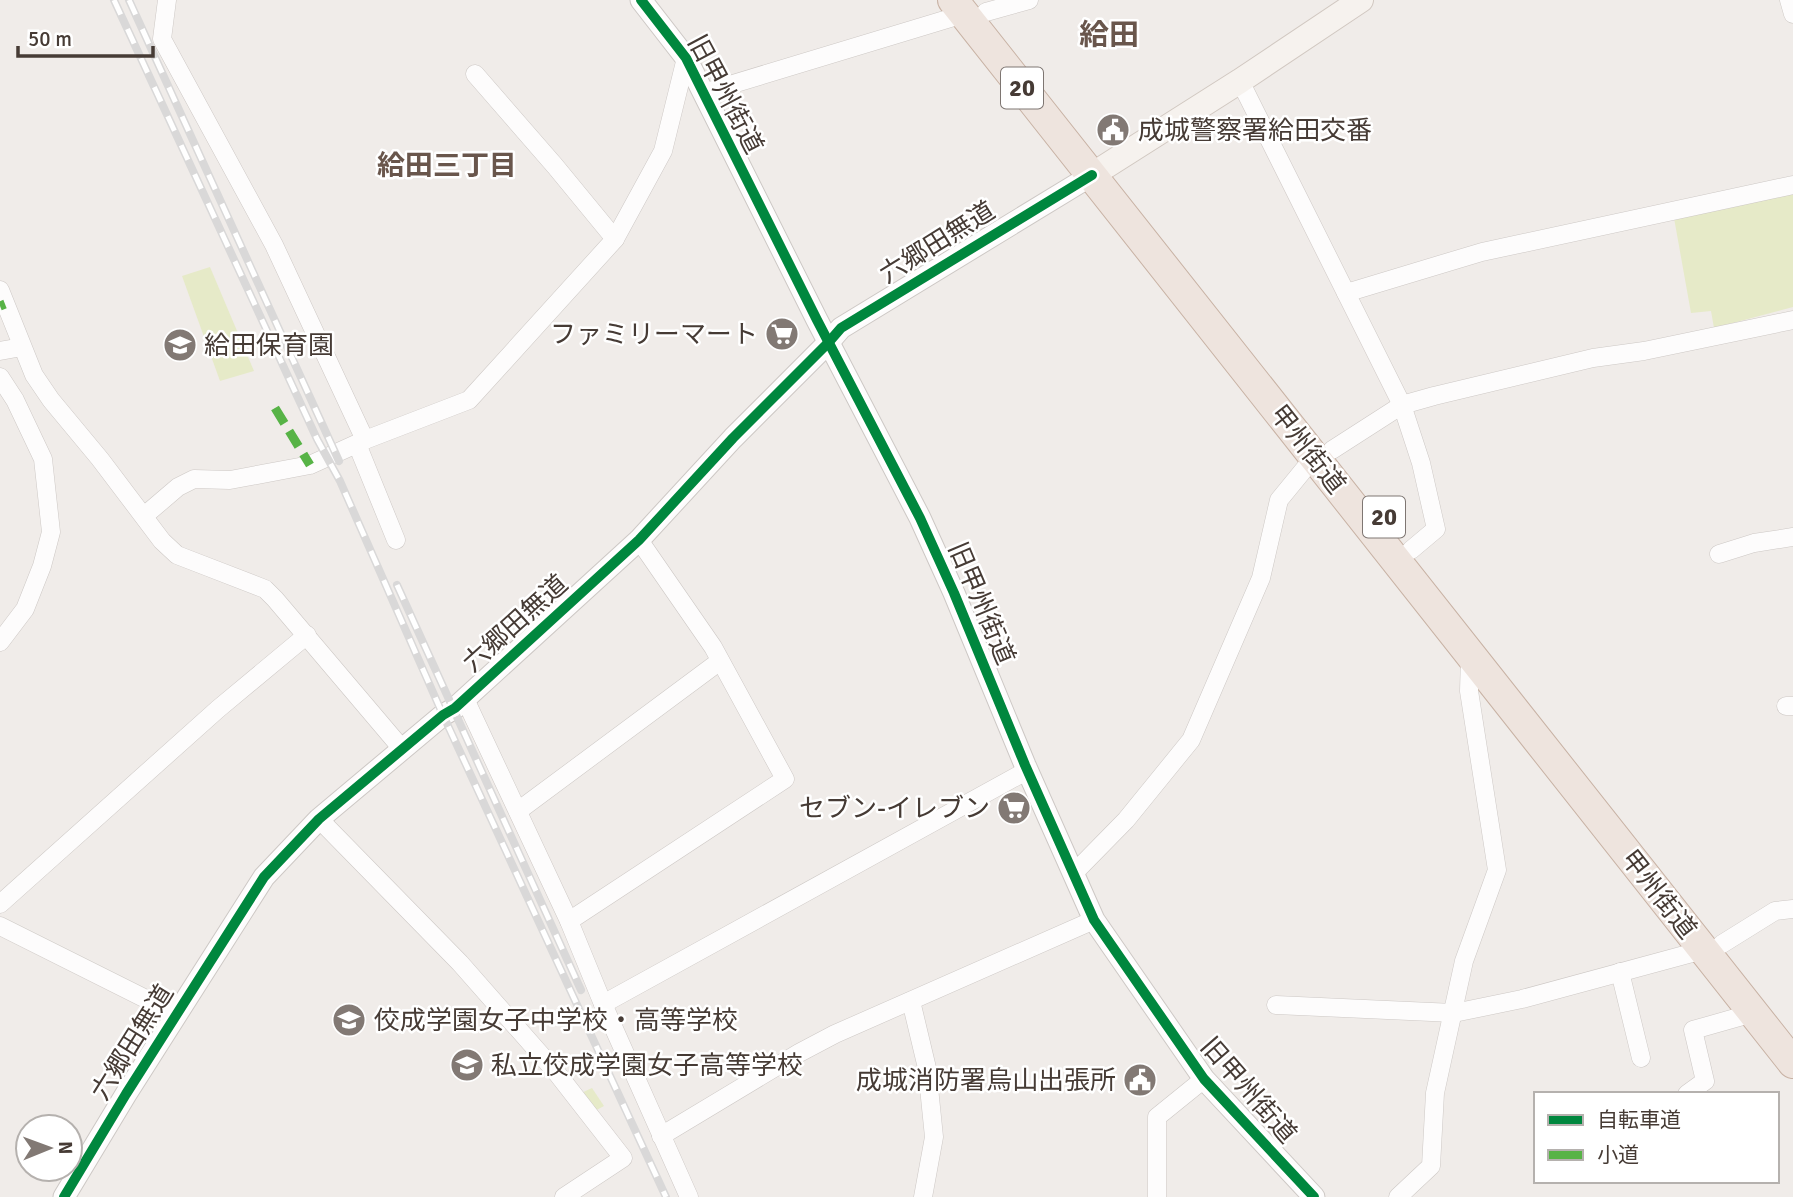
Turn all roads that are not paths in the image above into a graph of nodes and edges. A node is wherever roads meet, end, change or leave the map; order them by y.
1 (167, 0) edge
2 (642, 0) edge
3 (1029, 0) edge
4 (1362, 0) edge
5 (1789, 0) edge
6 (970, 6) edge
7 (1793, 13) edge
8 (686, 58) junction
9 (475, 74) dead end
10 (1240, 81) junction
11 (703, 93) junction
12 (1100, 170) junction
13 (1793, 185) edge
14 (615, 239) junction
15 (0, 290) edge
16 (1346, 293) junction
17 (1793, 320) edge
18 (828, 343) junction
19 (22, 347) junction
20 (0, 351) edge
21 (0, 377) edge
22 (1402, 405) junction
23 (361, 442) junction
24 (1324, 455) junction
25 (144, 516) junction
26 (1793, 537) edge
27 (396, 540) dead end
28 (639, 540) junction
29 (1410, 550) junction
30 (1719, 554) dead end
31 (307, 635) junction
32 (0, 642) edge
33 (1470, 657) junction
34 (720, 661) junction
35 (465, 699) junction
36 (403, 750) junction
37 (1028, 770) junction
38 (518, 811) junction
39 (319, 819) junction
40 (1073, 874) junction
41 (0, 904) edge
42 (1793, 909) edge
43 (1094, 920) junction
44 (569, 921) junction
45 (0, 926) edge
46 (1712, 947) junction
47 (1620, 972) junction
48 (911, 1001) junction
49 (603, 1004) junction
50 (1276, 1005) dead end
51 (1454, 1013) junction
52 (1753, 1013) junction
53 (176, 1014) junction
54 (1793, 1033) edge
55 (1641, 1058) dead end
56 (1793, 1063) edge
57 (1204, 1079) junction
58 (1690, 1092) edge
59 (661, 1136) junction
60 (64, 1197) edge
61 (564, 1197) edge
62 (689, 1197) edge
63 (923, 1197) edge
64 (1157, 1197) edge
65 (1314, 1197) edge
66 (1398, 1197) edge

1 - 23 street
2 - 8 street, 旧甲州街道
3 - 6 street
4 - 10 main road
5 - 7 street
6 - 11 street
6 - 12 highway, 甲州街道 / 20
8 - 11 street, 旧甲州街道
8 - 14 street
9 - 14 street
10 - 12 main road
10 - 16 street
11 - 18 street, 旧甲州街道
12 - 18 street, 六郷田無道
12 - 24 highway, 甲州街道 / 20
13 - 16 street
14 - 23 street
15 - 19 street
16 - 22 street
17 - 22 street
18 - 28 street, 六郷田無道
18 - 37 street, 旧甲州街道
19 - 20 street
19 - 25 street
21 - 32 street
22 - 24 street
22 - 29 street
23 - 25 street
23 - 27 street
24 - 29 highway, 甲州街道 / 20
24 - 33 highway, 甲州街道 / 20
24 - 40 street
25 - 31 street
26 - 30 street
28 - 34 street
28 - 35 street, 六郷田無道
29 - 46 highway, 甲州街道 / 20
31 - 36 street
31 - 41 street
33 - 46 highway, 甲州街道 / 20
33 - 51 street
34 - 38 street
34 - 44 street
35 - 36 street, 六郷田無道
35 - 38 street
36 - 39 street, 六郷田無道
37 - 40 street, 旧甲州街道
37 - 49 street
38 - 44 street
39 - 53 street, 六郷田無道
39 - 61 street
40 - 43 street, 旧甲州街道
42 - 46 street
43 - 48 street
43 - 57 street, 旧甲州街道
44 - 49 street
45 - 53 street
46 - 47 street
46 - 52 highway, 甲州街道 / 20
46 - 54 highway, 甲州街道 / 20
47 - 51 street
47 - 55 street
48 - 59 street
48 - 63 street
49 - 59 street
50 - 51 street
51 - 66 street
52 - 56 highway, 甲州街道 / 20
52 - 58 street
53 - 60 street, 六郷田無道
57 - 64 street
57 - 65 street, 旧甲州街道
59 - 62 street

